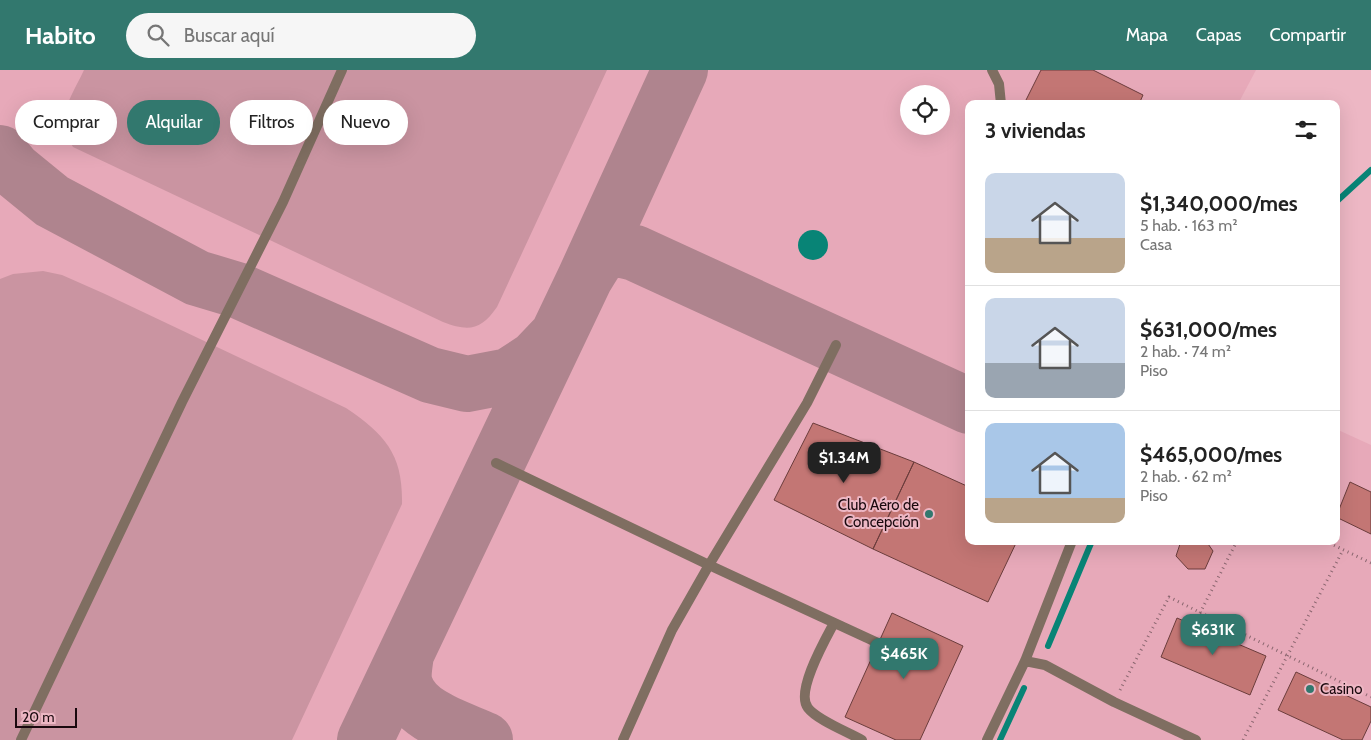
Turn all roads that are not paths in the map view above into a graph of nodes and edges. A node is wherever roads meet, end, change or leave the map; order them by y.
1 (342, 70) edge
2 (992, 70) edge
3 (1001, 100) edge
4 (836, 345) dead end
5 (496, 463) dead end
6 (1070, 545) edge
7 (708, 565) junction
8 (834, 623) junction
9 (878, 643) dead end
10 (1025, 661) junction
11 (21, 740) edge
12 (623, 740) edge
13 (862, 740) edge
14 (987, 740) edge
15 (1196, 740) edge

1 - 11 lane
2 - 3 lane
4 - 7 lane
5 - 7 lane
6 - 10 lane
7 - 8 lane
7 - 12 lane
8 - 9 lane
8 - 13 lane
10 - 14 lane
10 - 15 lane

